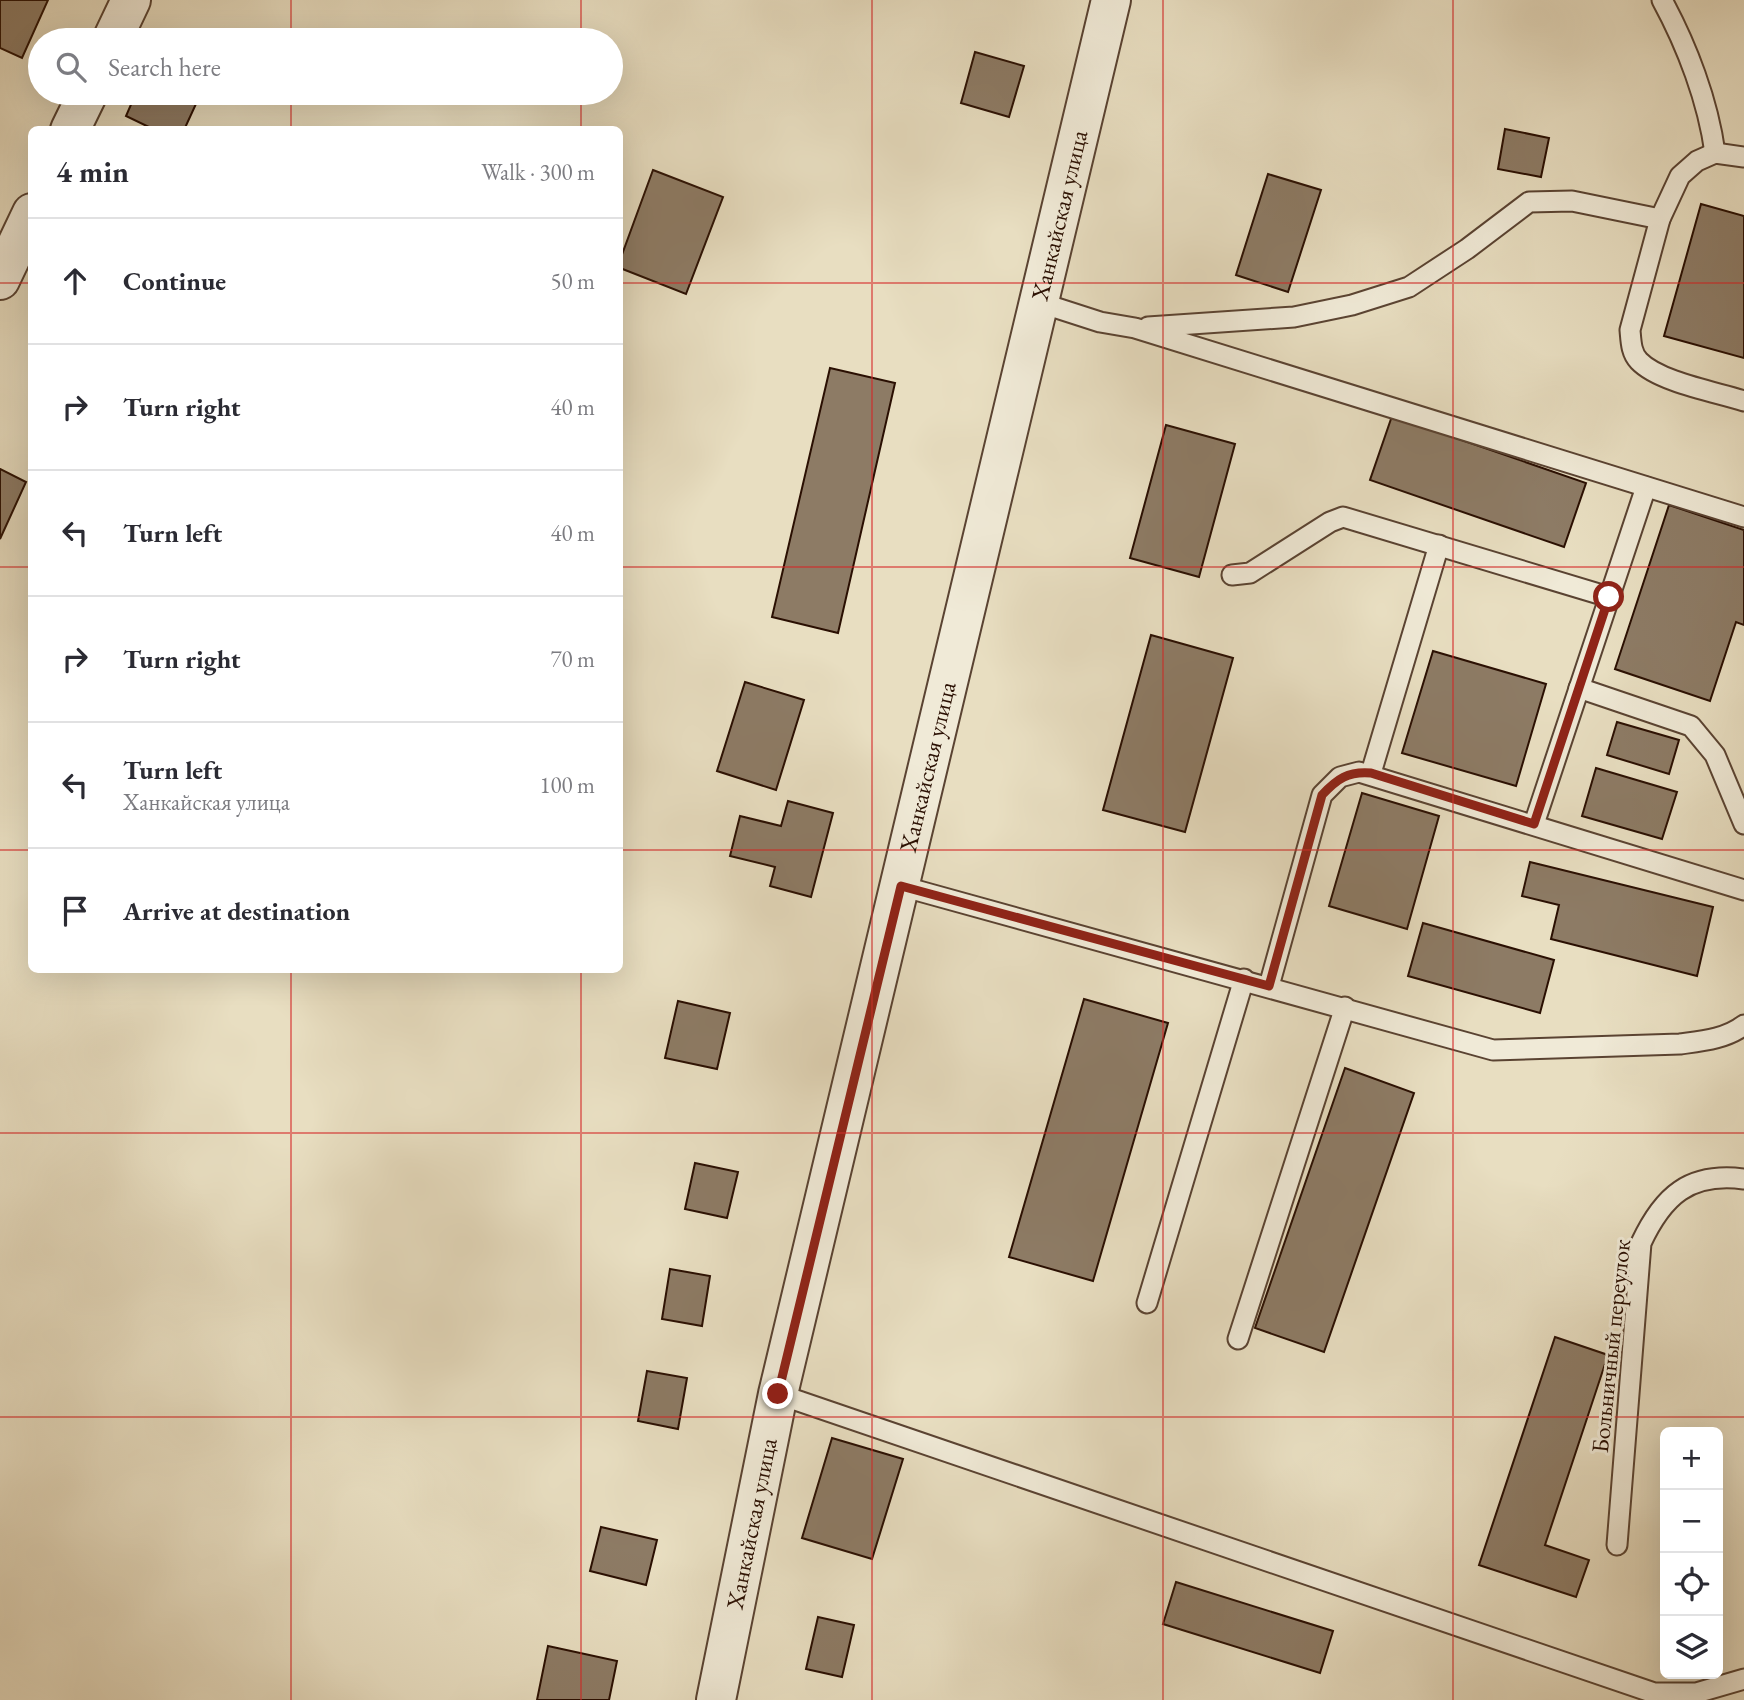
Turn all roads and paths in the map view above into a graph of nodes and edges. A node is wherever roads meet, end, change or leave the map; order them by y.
1 (131, 0) edge
2 (1111, 0) edge
3 (1662, 0) edge
4 (118, 28) edge
5 (82, 105) edge
6 (73, 126) edge
7 (1715, 153) junction
8 (1744, 157) edge
9 (1660, 219) junction
10 (28, 221) edge
11 (0, 280) edge
12 (1038, 302) junction
13 (1135, 328) junction
14 (1744, 401) edge
15 (1646, 487) junction
16 (1744, 517) edge
17 (1439, 545) junction
18 (1233, 575) dead end
19 (1609, 597) junction
20 (1579, 688) junction
21 (1371, 773) junction
22 (1534, 824) junction
23 (1744, 824) edge
24 (901, 886) junction
25 (1744, 890) edge
26 (1244, 979) junction
27 (1269, 986) junction
28 (1345, 1007) junction
29 (1744, 1025) edge
30 (1744, 1179) edge
31 (1147, 1303) dead end
32 (1238, 1339) dead end
33 (778, 1394) junction
34 (1617, 1545) dead end
35 (1744, 1679) edge
36 (716, 1700) edge

1 - 4 street
2 - 12 street, Ханкайская улица
3 - 7 lane
5 - 6 street
7 - 8 lane
7 - 9 lane
9 - 13 lane
9 - 14 lane
10 - 11 street
12 - 13 lane
12 - 24 street, Ханкайская улица
13 - 15 lane
15 - 16 lane
15 - 19 lane
17 - 18 lane
17 - 19 lane
17 - 21 lane
19 - 20 lane
20 - 22 lane
20 - 23 lane
21 - 22 lane
21 - 27 lane
22 - 25 lane
24 - 26 lane
24 - 33 street, Ханкайская улица
26 - 27 lane
26 - 31 lane
27 - 28 lane
28 - 29 lane
28 - 32 lane
30 - 34 lane, Больничный переулок
33 - 35 lane
33 - 36 street, Ханкайская улица

